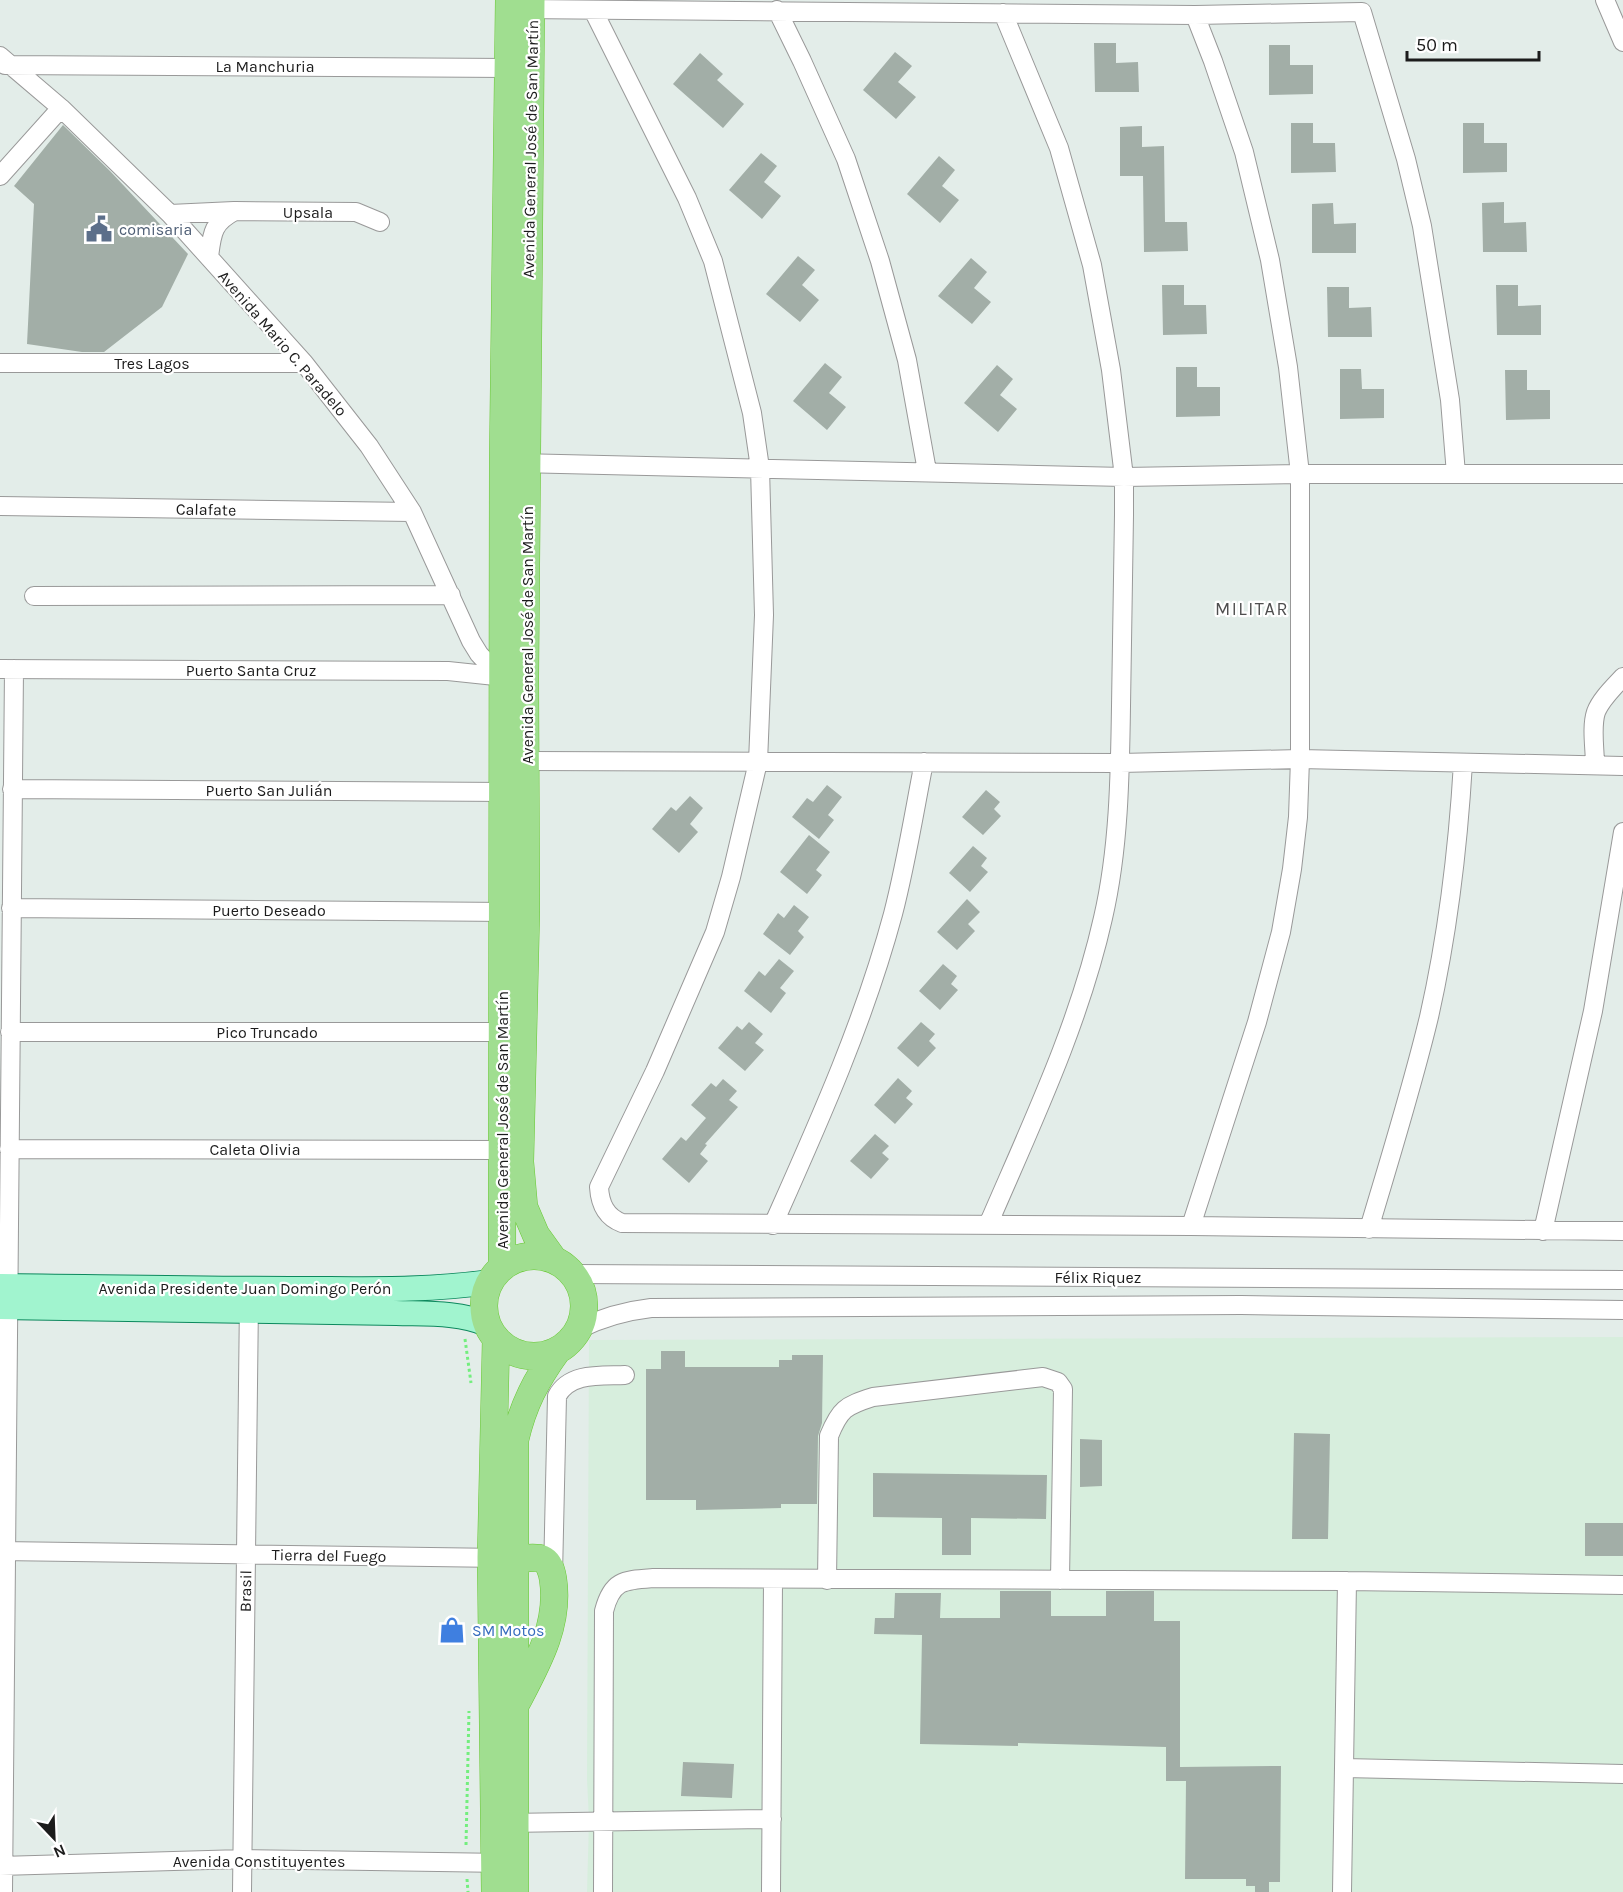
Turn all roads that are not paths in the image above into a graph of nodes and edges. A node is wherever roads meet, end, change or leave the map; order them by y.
1 (1605, 0) edge
2 (520, 4) edge
3 (593, 10) junction
4 (777, 10) junction
5 (1003, 13) junction
6 (1195, 15) junction
7 (1623, 42) edge
8 (3, 62) edge
9 (518, 69) junction
10 (61, 108) junction
11 (0, 176) edge
12 (235, 212) junction
13 (170, 214) junction
14 (380, 222) dead end
15 (209, 258) junction
16 (0, 363) edge
17 (304, 363) junction
18 (515, 463) junction
19 (760, 468) junction
20 (927, 471) junction
21 (1300, 474) junction
22 (1456, 474) junction
23 (1623, 474) edge
24 (1124, 477) junction
25 (0, 506) edge
26 (412, 512) junction
27 (451, 595) junction
28 (34, 596) dead end
29 (7, 669) edge
30 (514, 677) junction
31 (1623, 677) edge
32 (1300, 759) junction
33 (526, 761) junction
34 (758, 762) junction
35 (924, 762) junction
36 (1120, 763) junction
37 (1463, 763) junction
38 (1595, 765) junction
39 (1623, 766) edge
40 (12, 789) junction
41 (514, 792) junction
42 (6, 824) edge
43 (1623, 832) edge
44 (11, 908) junction
45 (514, 912) junction
46 (5, 974) edge
47 (10, 1032) junction
48 (513, 1033) junction
49 (5, 1098) edge
50 (9, 1149) junction
51 (501, 1150) junction
52 (988, 1225) junction
53 (773, 1226) junction
54 (1191, 1226) junction
55 (1369, 1229) junction
56 (1543, 1231) junction
57 (1623, 1231) edge
58 (563, 1267) junction
59 (496, 1275) junction
60 (1623, 1280) edge
61 (4, 1296) edge
62 (249, 1300) junction
63 (1623, 1310) edge
64 (579, 1329) junction
65 (491, 1331) junction
66 (557, 1351) junction
67 (625, 1375) dead end
68 (2, 1551) edge
69 (246, 1554) junction
70 (503, 1558) junction
71 (550, 1562) junction
72 (773, 1580) junction
73 (827, 1580) junction
74 (1060, 1580) junction
75 (1347, 1581) junction
76 (1623, 1585) edge
77 (515, 1705) junction
78 (1, 1739) edge
79 (1344, 1768) junction
80 (1623, 1774) edge
81 (772, 1820) junction
82 (602, 1821) junction
83 (505, 1823) junction
84 (243, 1859) junction
85 (505, 1863) junction
86 (1, 1866) edge
87 (3, 1892) edge
88 (242, 1892) edge
89 (495, 1892) edge
90 (515, 1892) edge
91 (603, 1892) edge
92 (771, 1892) edge
93 (1342, 1892) edge

1 - 7 street
2 - 3 street
2 - 9 highway, Avenida General José de San Martín
3 - 4 street
3 - 19 street
4 - 5 street
4 - 20 street
5 - 6 street
5 - 24 street
6 - 21 street
6 - 22 street
8 - 9 street, La Manchuria
8 - 10 street, Avenida Mario C. Paradelo
9 - 18 highway, Avenida General José de San Martín
10 - 11 street
10 - 13 street, Avenida Mario C. Paradelo
12 - 13 street, Upsala
12 - 14 street, Upsala
12 - 15 street
13 - 15 street, Avenida Mario C. Paradelo
15 - 17 street, Avenida Mario C. Paradelo
16 - 17 street, Tres Lagos
17 - 26 street, Avenida Mario C. Paradelo
18 - 19 street
18 - 30 highway, Avenida General José de San Martín
19 - 20 street
19 - 34 street
20 - 24 street
21 - 22 street
21 - 24 street
21 - 32 street
22 - 23 street
24 - 36 street
25 - 26 street, Calafate
26 - 27 street, Avenida Mario C. Paradelo
27 - 28 street
27 - 30 street, Avenida Mario C. Paradelo
29 - 30 street, Puerto Santa Cruz
29 - 40 street
30 - 33 highway, Avenida General José de San Martín
30 - 41 highway, Avenida General José de San Martín
31 - 38 street
32 - 36 street
32 - 37 street
32 - 54 street
33 - 34 street
33 - 41 highway, Avenida General José de San Martín
34 - 35 street
34 - 53 street
35 - 36 street
35 - 53 street
36 - 52 street
37 - 38 street
37 - 55 street
38 - 39 street
40 - 41 street, Puerto San Julián
40 - 42 street
41 - 45 highway, Avenida General José de San Martín
42 - 44 street
43 - 56 street
44 - 45 street, Puerto Deseado
44 - 46 street
45 - 48 highway, Avenida General José de San Martín
46 - 47 street
47 - 48 street, Pico Truncado
47 - 49 street
48 - 51 highway, Avenida General José de San Martín
48 - 58 highway, Avenida General José de San Martín
49 - 50 street
50 - 51 street, Caleta Olivia
50 - 61 street
51 - 59 highway, Avenida General José de San Martín
52 - 53 street
52 - 54 street
54 - 55 street
55 - 56 street
56 - 57 street
58 - 59 highway, Avenida General José de San Martín
58 - 60 street, Félix Riquez
58 - 64 highway, Avenida General José de San Martín
59 - 62 main road, Avenida Presidente Juan Domingo Perón
59 - 65 highway, Avenida General José de San Martín
61 - 62 main road, Avenida Presidente Juan Domingo Perón
61 - 68 street
62 - 65 main road, Avenida Presidente Juan Domingo Perón
62 - 69 street, Brasil
63 - 64 street, Félix Riquez
64 - 66 highway, Avenida General José de San Martín
65 - 66 highway
65 - 70 highway, Avenida General José de San Martín
66 - 70 highway, Avenida General José de San Martín
67 - 71 street
68 - 69 street, Tierra del Fuego
68 - 78 street
69 - 70 street, Tierra del Fuego
69 - 84 street, Brasil
70 - 71 highway
70 - 77 highway, Avenida General José de San Martín
70 - 83 highway, Avenida General José de San Martín
71 - 77 highway
72 - 73 street
72 - 81 street
72 - 82 street
73 - 74 street
73 - 74 street
74 - 75 street
75 - 76 street
75 - 79 street
77 - 83 highway, Avenida General José de San Martín
78 - 86 street
79 - 80 street
79 - 93 street
81 - 82 street
81 - 92 street
82 - 83 street
82 - 91 street
83 - 85 highway, Avenida General José de San Martín
84 - 85 street, Avenida Constituyentes
84 - 86 street, Avenida Constituyentes
84 - 88 street, Brasil
85 - 89 highway, Avenida General José de San Martín
85 - 90 highway, Avenida General José de San Martín
86 - 87 street

